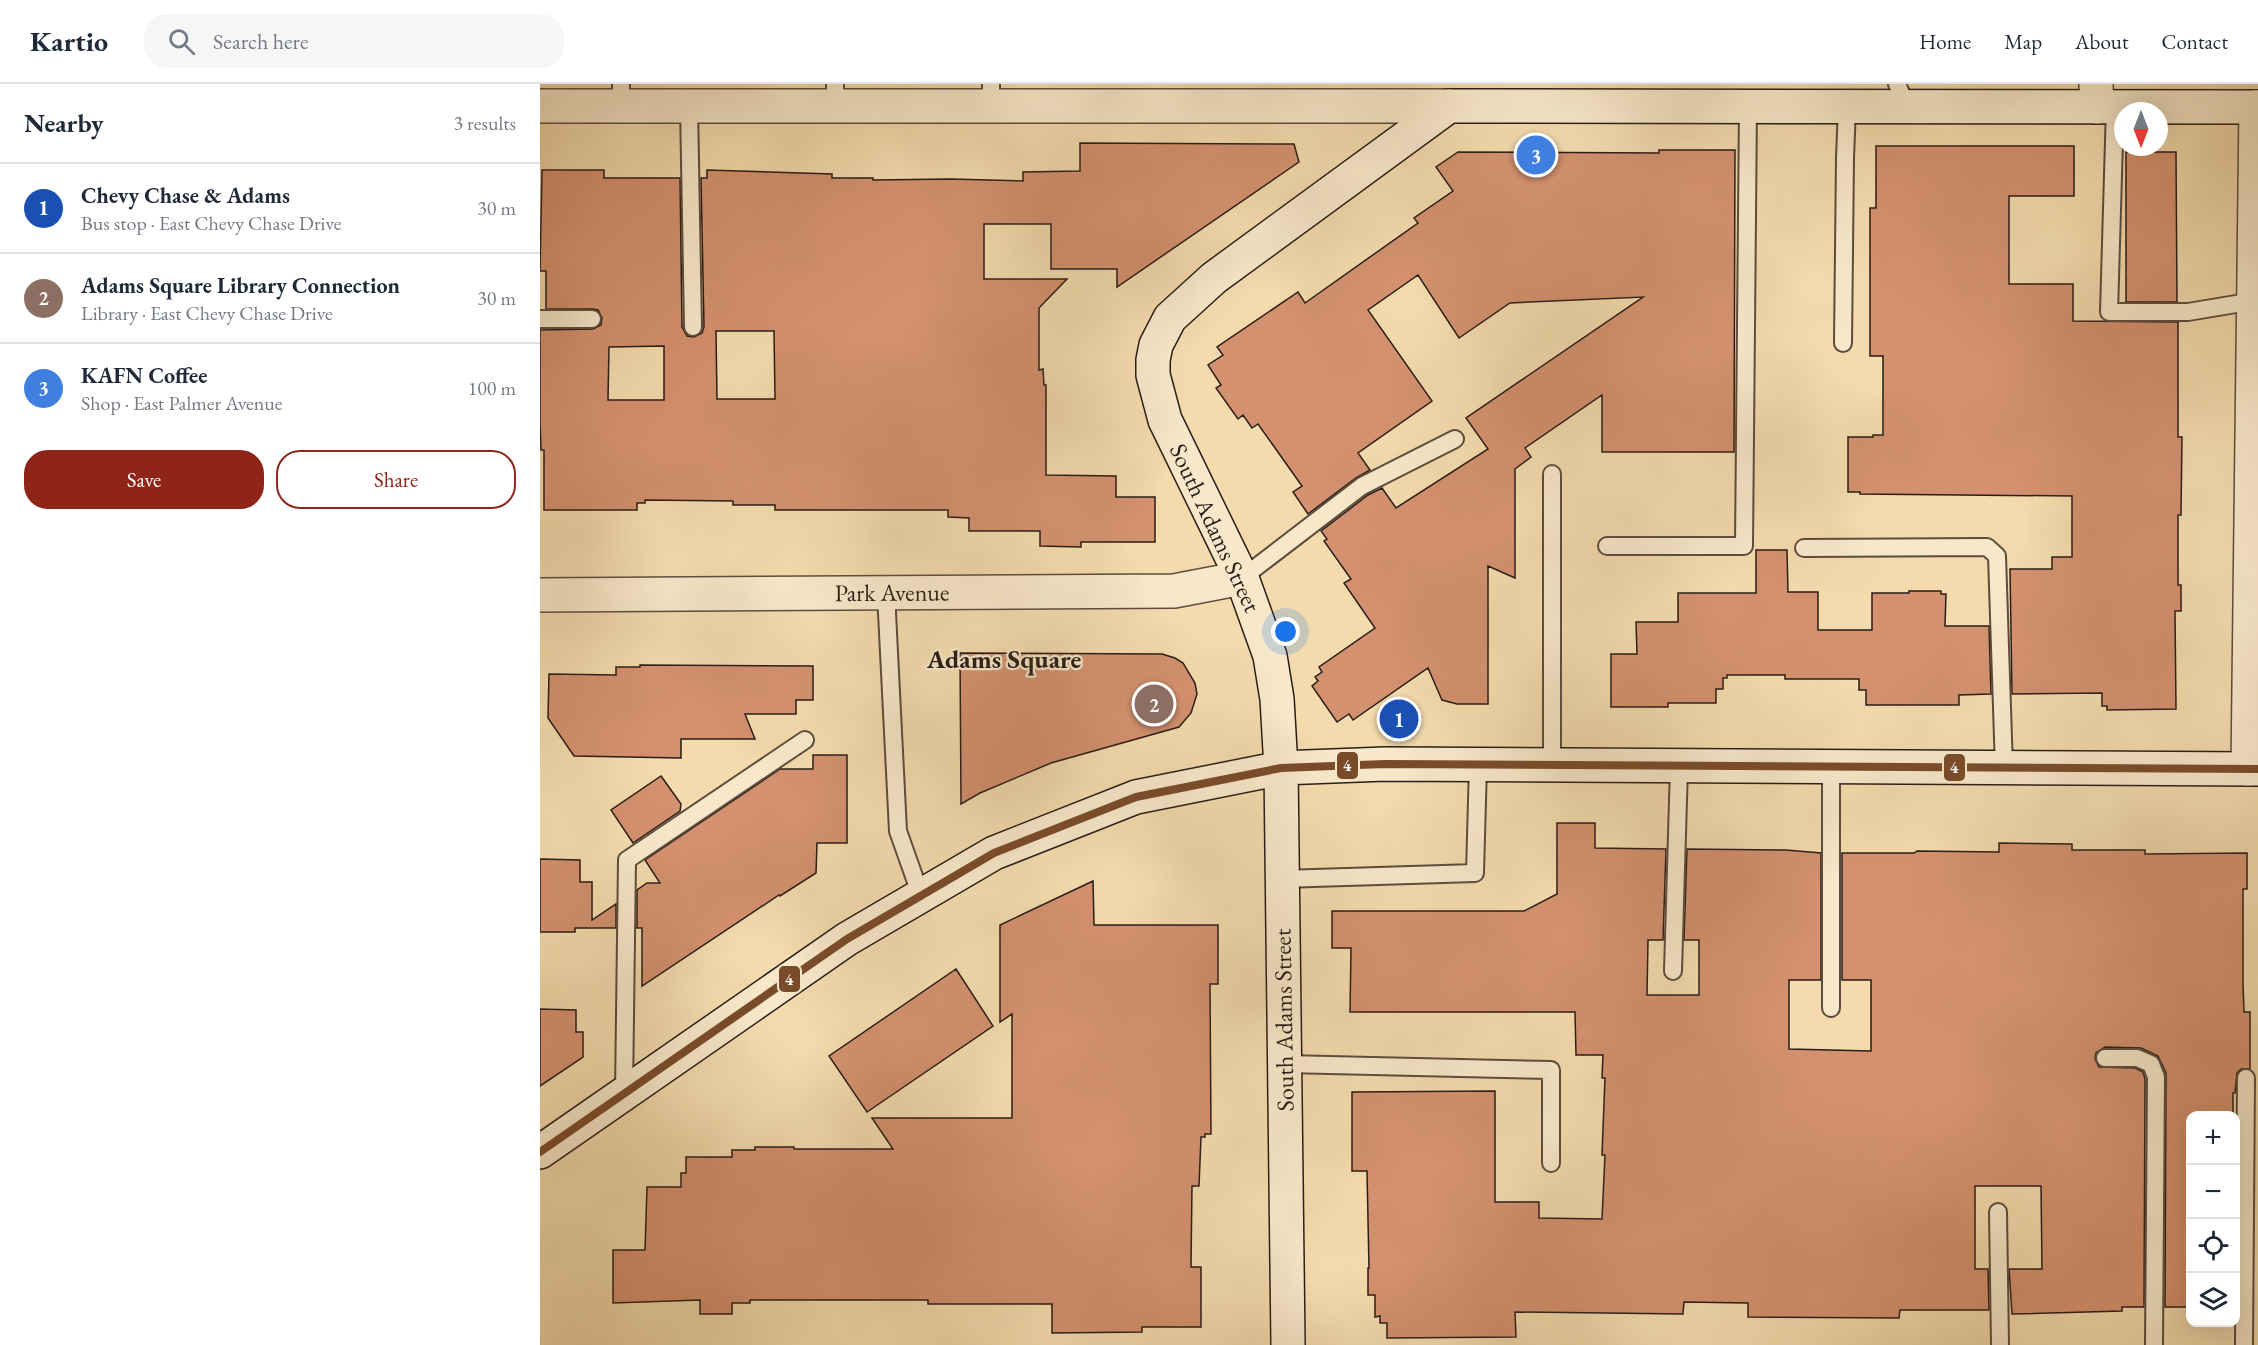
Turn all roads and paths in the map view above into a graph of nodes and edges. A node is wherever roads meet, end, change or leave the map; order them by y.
1 (621, 95) edge
2 (835, 95) edge
3 (991, 95) edge
4 (1549, 95) edge
5 (1902, 95) edge
6 (2102, 100) edge
7 (540, 106) edge
8 (689, 106) junction
9 (1449, 106) junction
10 (1748, 107) junction
11 (1847, 107) junction
12 (2257, 107) edge
13 (2254, 301) junction
14 (540, 319) edge
15 (592, 319) dead end
16 (693, 327) dead end
17 (1843, 343) dead end
18 (1455, 438) dead end
19 (1552, 474) dead end
20 (1607, 546) dead end
21 (1804, 548) dead end
22 (1242, 578) junction
23 (886, 593) junction
24 (540, 595) edge
25 (805, 740) dead end
26 (1478, 765) junction
27 (1552, 765) junction
28 (1679, 766) junction
29 (1831, 767) junction
30 (1281, 768) junction
31 (2004, 768) junction
32 (2253, 769) edge
33 (1282, 879) junction
34 (921, 896) junction
35 (1673, 971) dead end
36 (1831, 1008) dead end
37 (2105, 1058) dead end
38 (1284, 1064) junction
39 (2246, 1078) dead end
40 (624, 1093) junction
41 (540, 1152) edge
42 (1551, 1163) dead end
43 (1998, 1212) dead end
44 (1288, 1345) edge
45 (2000, 1345) edge
46 (2154, 1345) edge
47 (2244, 1345) edge

1 - 7 street
1 - 8 street
2 - 3 street
2 - 8 street
3 - 9 street
4 - 9 street
4 - 10 street
5 - 6 street
5 - 11 street
6 - 12 street
6 - 13 lane
8 - 16 lane
9 - 22 street, South Adams Street
10 - 11 street
10 - 20 lane
11 - 17 lane
12 - 13 street
13 - 32 street
14 - 15 lane
18 - 22 lane
19 - 27 lane
21 - 31 lane
22 - 23 street, Park Avenue
22 - 30 street, South Adams Street
23 - 24 street, Park Avenue
23 - 34 lane
25 - 40 lane
26 - 27 street
26 - 30 street
26 - 33 lane
27 - 28 street
28 - 29 street
28 - 35 lane
29 - 31 street
29 - 36 lane
30 - 33 street, South Adams Street
30 - 34 street
31 - 32 street
33 - 38 street, South Adams Street
34 - 40 street
37 - 46 lane
38 - 42 lane
38 - 44 street, South Adams Street
39 - 47 lane
40 - 41 street
43 - 45 lane

